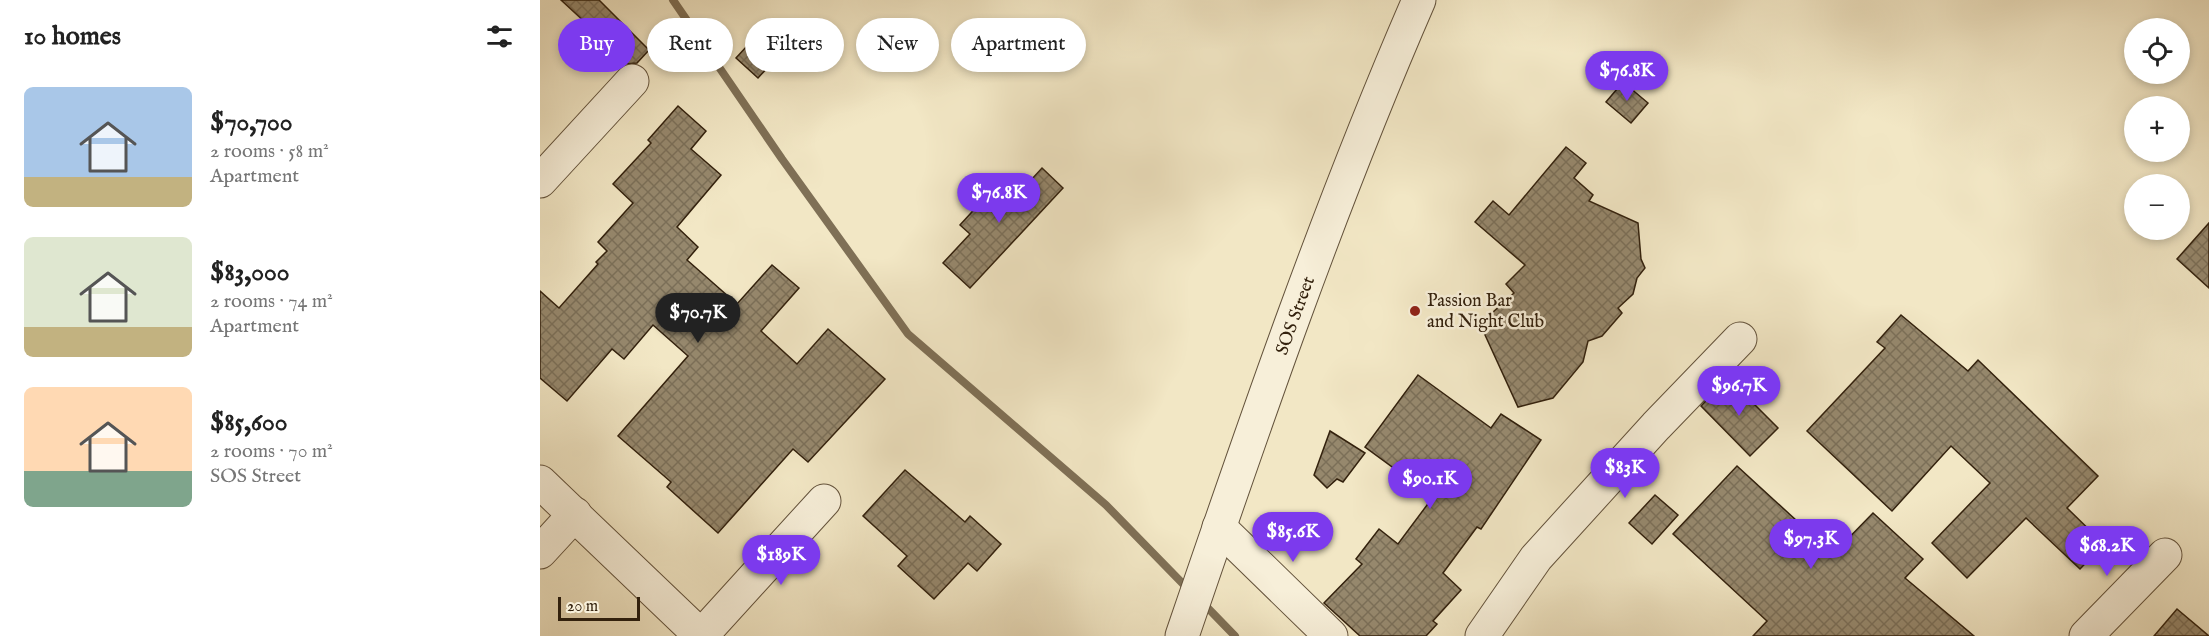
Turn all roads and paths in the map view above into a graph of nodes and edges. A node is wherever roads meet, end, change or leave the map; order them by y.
1 (1419, 0) edge
2 (632, 81) dead end
3 (540, 181) edge
4 (1740, 339) dead end
5 (540, 482) edge
6 (824, 501) dead end
7 (575, 514) junction
8 (1219, 526) junction
9 (540, 552) edge
10 (2165, 555) dead end
11 (701, 636) edge
12 (1182, 636) edge
13 (1331, 636) edge
14 (1482, 636) edge
15 (2086, 636) edge

1 - 8 street, SOS Street
2 - 3 street
4 - 14 street
5 - 7 street
6 - 11 street
7 - 9 street
7 - 11 street
8 - 12 street, SOS Street
8 - 13 street
10 - 15 street

